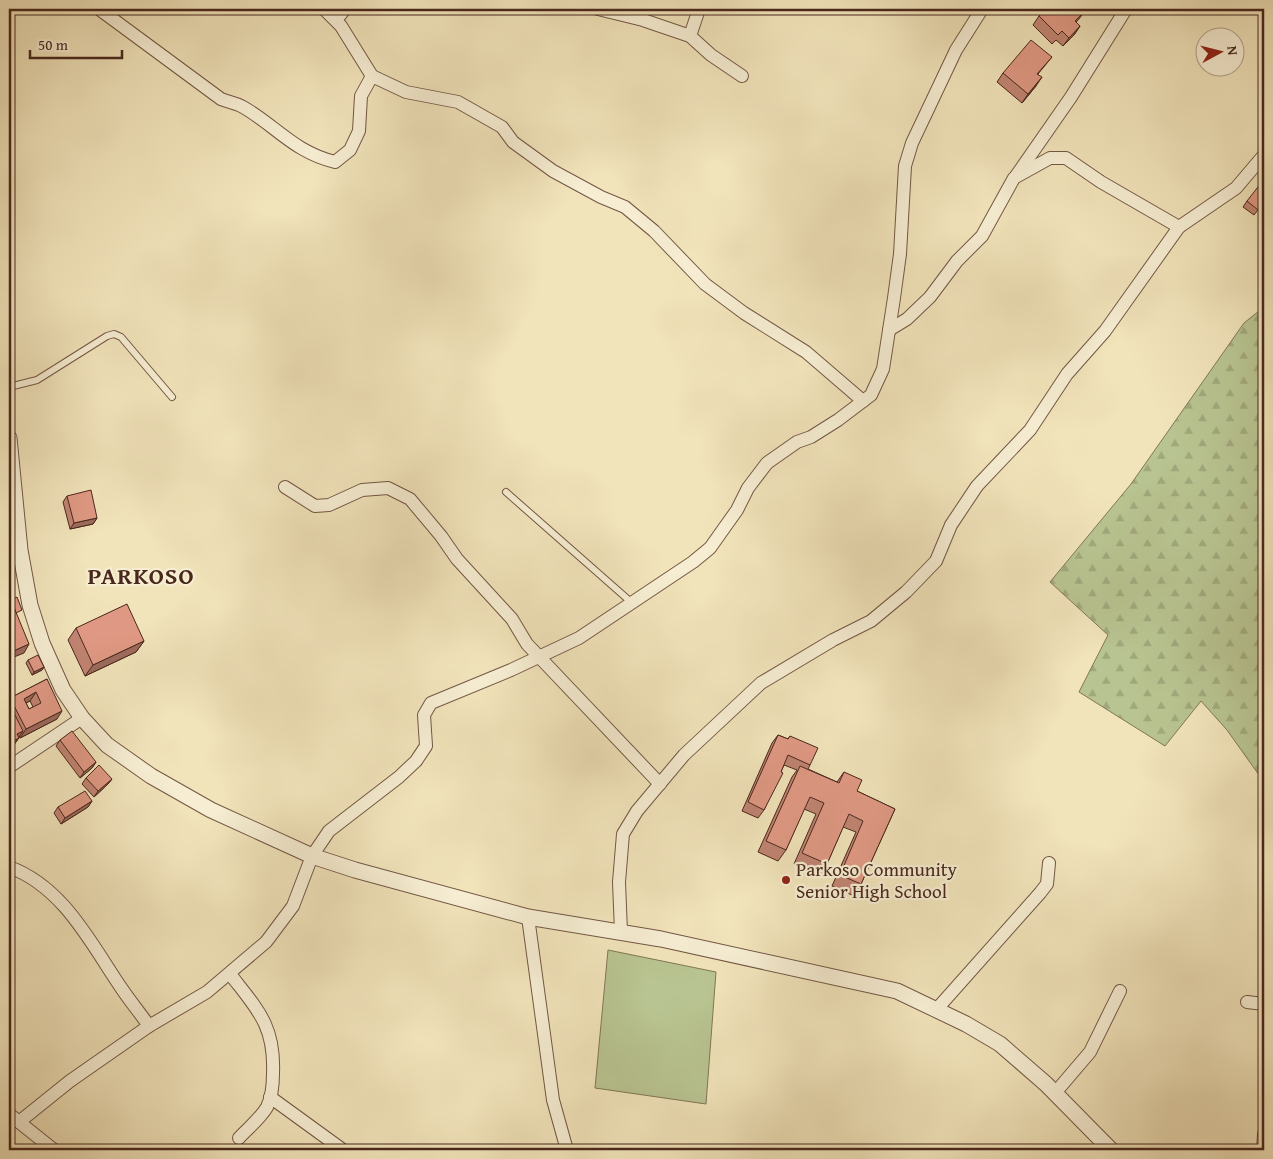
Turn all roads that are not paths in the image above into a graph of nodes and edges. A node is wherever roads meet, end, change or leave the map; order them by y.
1 (99, 9) edge
2 (324, 9) edge
3 (345, 9) edge
4 (598, 9) edge
5 (698, 9) edge
6 (982, 9) edge
7 (1126, 9) edge
8 (336, 20) junction
9 (690, 36) junction
10 (372, 76) junction
11 (742, 76) dead end
12 (1264, 154) edge
13 (1014, 178) junction
14 (1179, 227) junction
15 (889, 330) junction
16 (9, 387) edge
17 (172, 397) dead end
18 (863, 401) junction
19 (9, 438) edge
20 (285, 487) dead end
21 (506, 492) dead end
22 (631, 602) junction
23 (539, 657) junction
24 (82, 718) junction
25 (9, 767) edge
26 (660, 784) junction
27 (312, 856) junction
28 (1048, 864) dead end
29 (9, 867) edge
30 (528, 917) junction
31 (621, 932) junction
32 (230, 974) junction
33 (1120, 991) dead end
34 (1247, 1002) dead end
35 (1264, 1004) edge
36 (936, 1010) junction
37 (149, 1026) junction
38 (1054, 1093) junction
39 (270, 1097) junction
40 (9, 1114) edge
41 (19, 1122) junction
42 (1264, 1134) edge
43 (239, 1138) dead end
44 (563, 1147) edge
45 (54, 1150) edge
46 (342, 1150) edge
47 (1111, 1150) edge
48 (1263, 1150) edge

1 - 10 street
2 - 8 street
3 - 8 street
4 - 9 street
5 - 9 street
6 - 15 street
7 - 13 street
8 - 10 street
9 - 11 street
10 - 18 street
12 - 14 street
13 - 14 street
13 - 15 street
14 - 26 street
15 - 18 street
16 - 17 lane
18 - 22 street
19 - 24 street
20 - 23 street
21 - 22 lane
22 - 23 street
23 - 26 street
23 - 27 street
24 - 25 street
24 - 27 street
26 - 31 street
27 - 30 street
27 - 32 street
28 - 36 street
29 - 37 street
30 - 31 street
30 - 44 street
31 - 36 street
32 - 37 street
32 - 39 street
33 - 38 street
34 - 35 street
36 - 38 street
37 - 41 street
38 - 47 street
39 - 43 street
39 - 46 street
40 - 41 street
41 - 45 street
42 - 48 street

